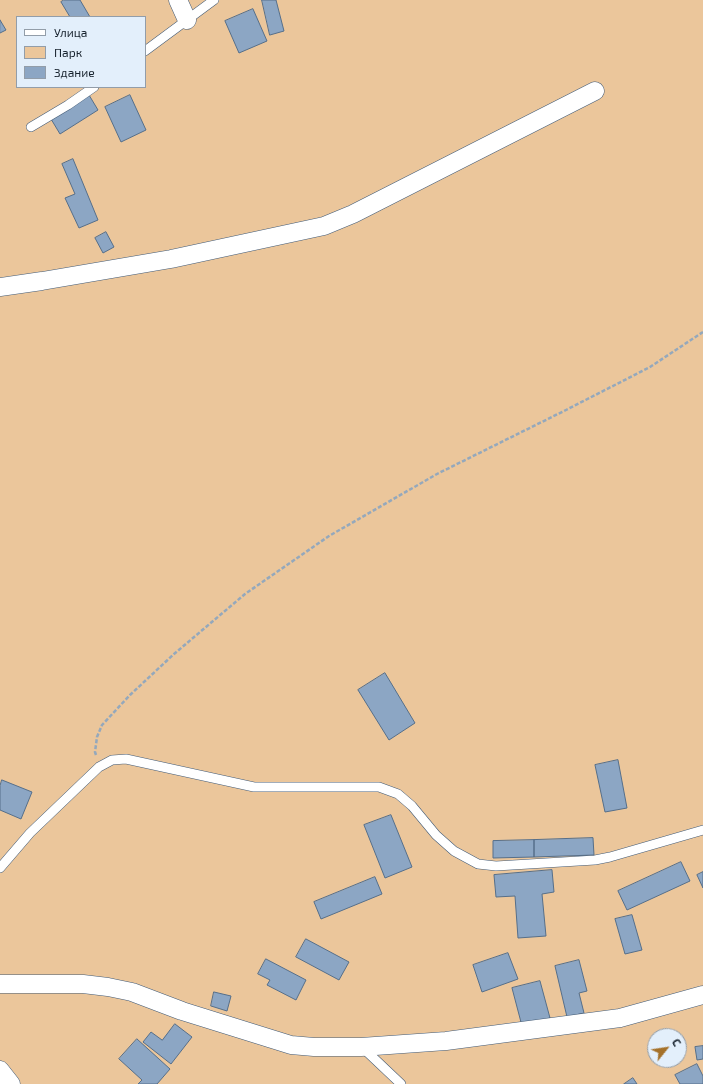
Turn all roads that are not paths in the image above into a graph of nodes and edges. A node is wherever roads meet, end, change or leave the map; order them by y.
1 (178, 0) edge
2 (214, 0) edge
3 (187, 20) junction
4 (146, 50) edge
5 (92, 88) edge
6 (595, 91) dead end
7 (31, 127) dead end
8 (0, 287) edge
9 (703, 830) edge
10 (0, 868) edge
11 (0, 984) edge
12 (703, 995) edge
13 (361, 1047) junction
14 (0, 1070) edge
15 (11, 1084) edge
16 (401, 1084) edge

1 - 3 street
2 - 3 lane
3 - 4 lane
5 - 7 lane
6 - 8 street
9 - 10 lane
11 - 13 street
12 - 13 street
13 - 16 lane
14 - 15 street

